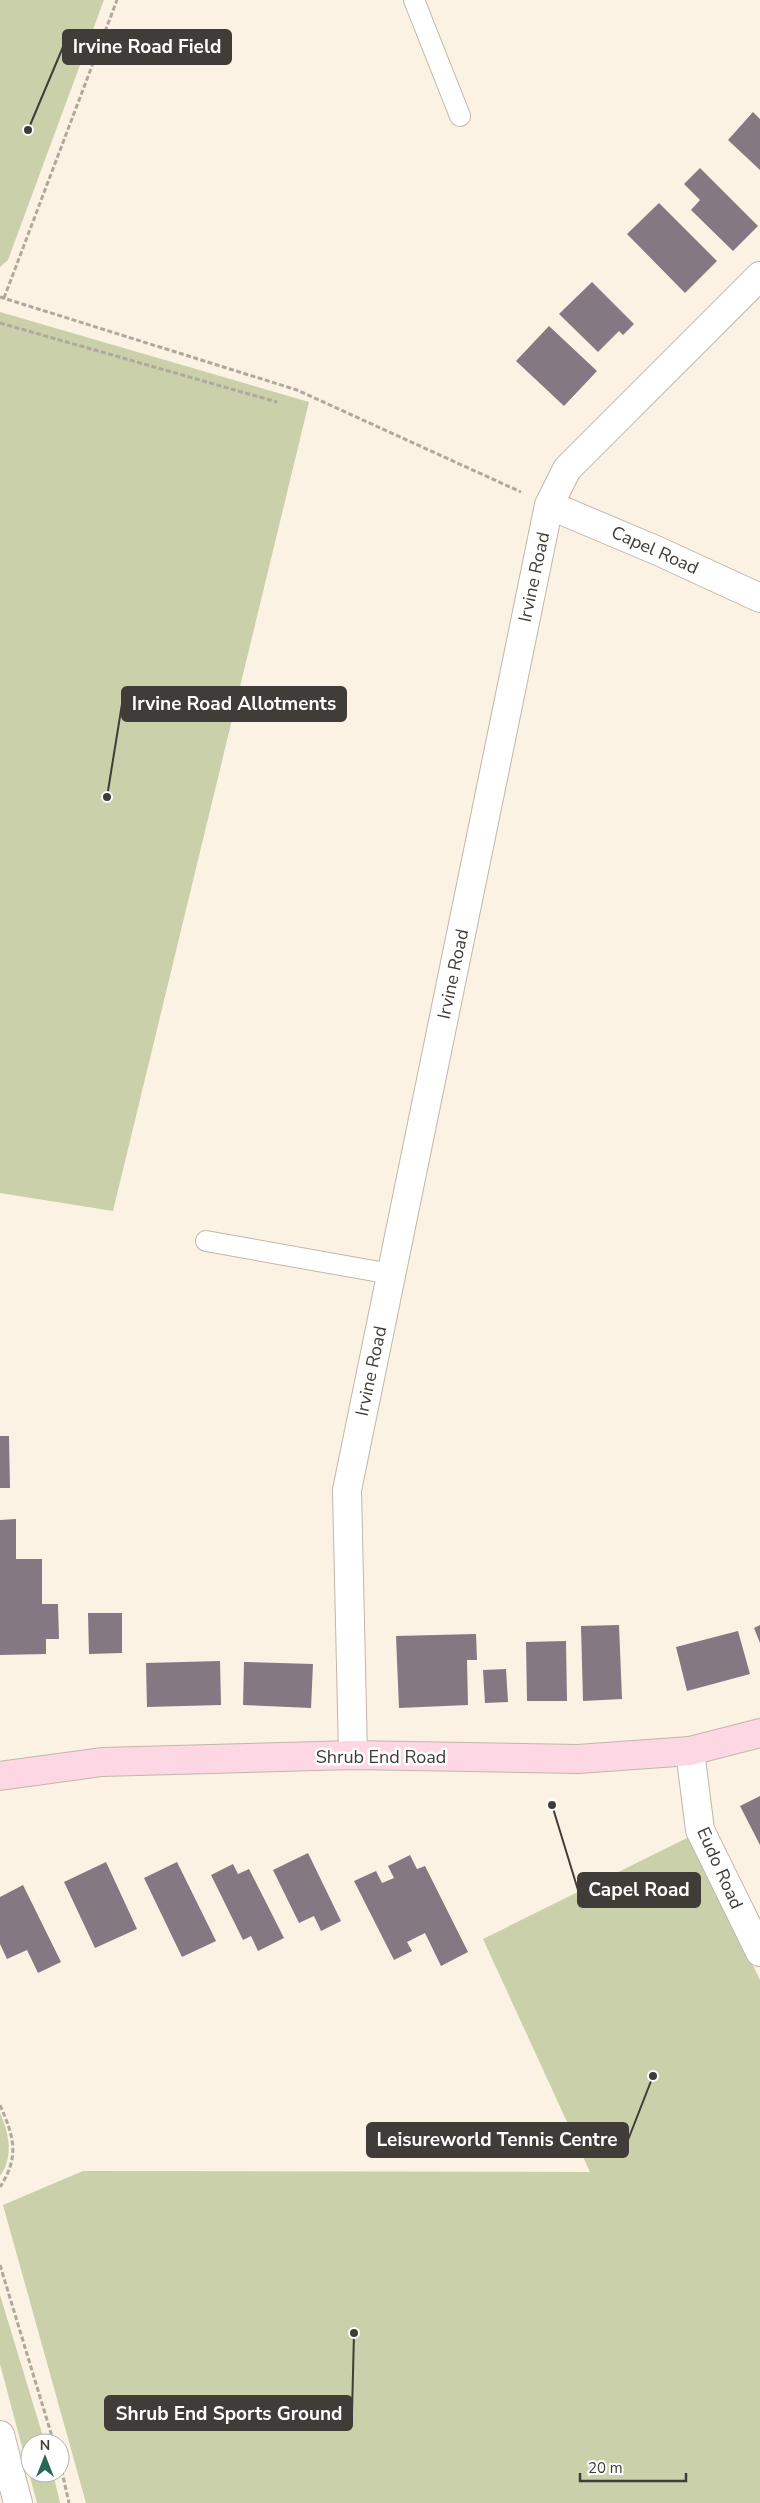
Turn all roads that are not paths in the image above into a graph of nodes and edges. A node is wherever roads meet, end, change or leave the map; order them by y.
1 (414, 0) edge
2 (460, 116) dead end
3 (760, 276) edge
4 (548, 505) junction
5 (760, 598) edge
6 (206, 1242) dead end
7 (391, 1274) junction
8 (760, 1733) edge
9 (690, 1750) junction
10 (353, 1755) junction
11 (0, 1776) edge
12 (760, 1952) edge
13 (0, 2435) edge
14 (18, 2503) edge

1 - 2 lane
3 - 4 street, Irvine Road
4 - 5 street, Capel Road
4 - 7 street, Irvine Road
6 - 7 lane
7 - 10 street, Irvine Road
8 - 9 main road, Shrub End Road
9 - 10 main road, Shrub End Road
9 - 12 street, Eudo Road
10 - 11 main road, Shrub End Road
13 - 14 street

